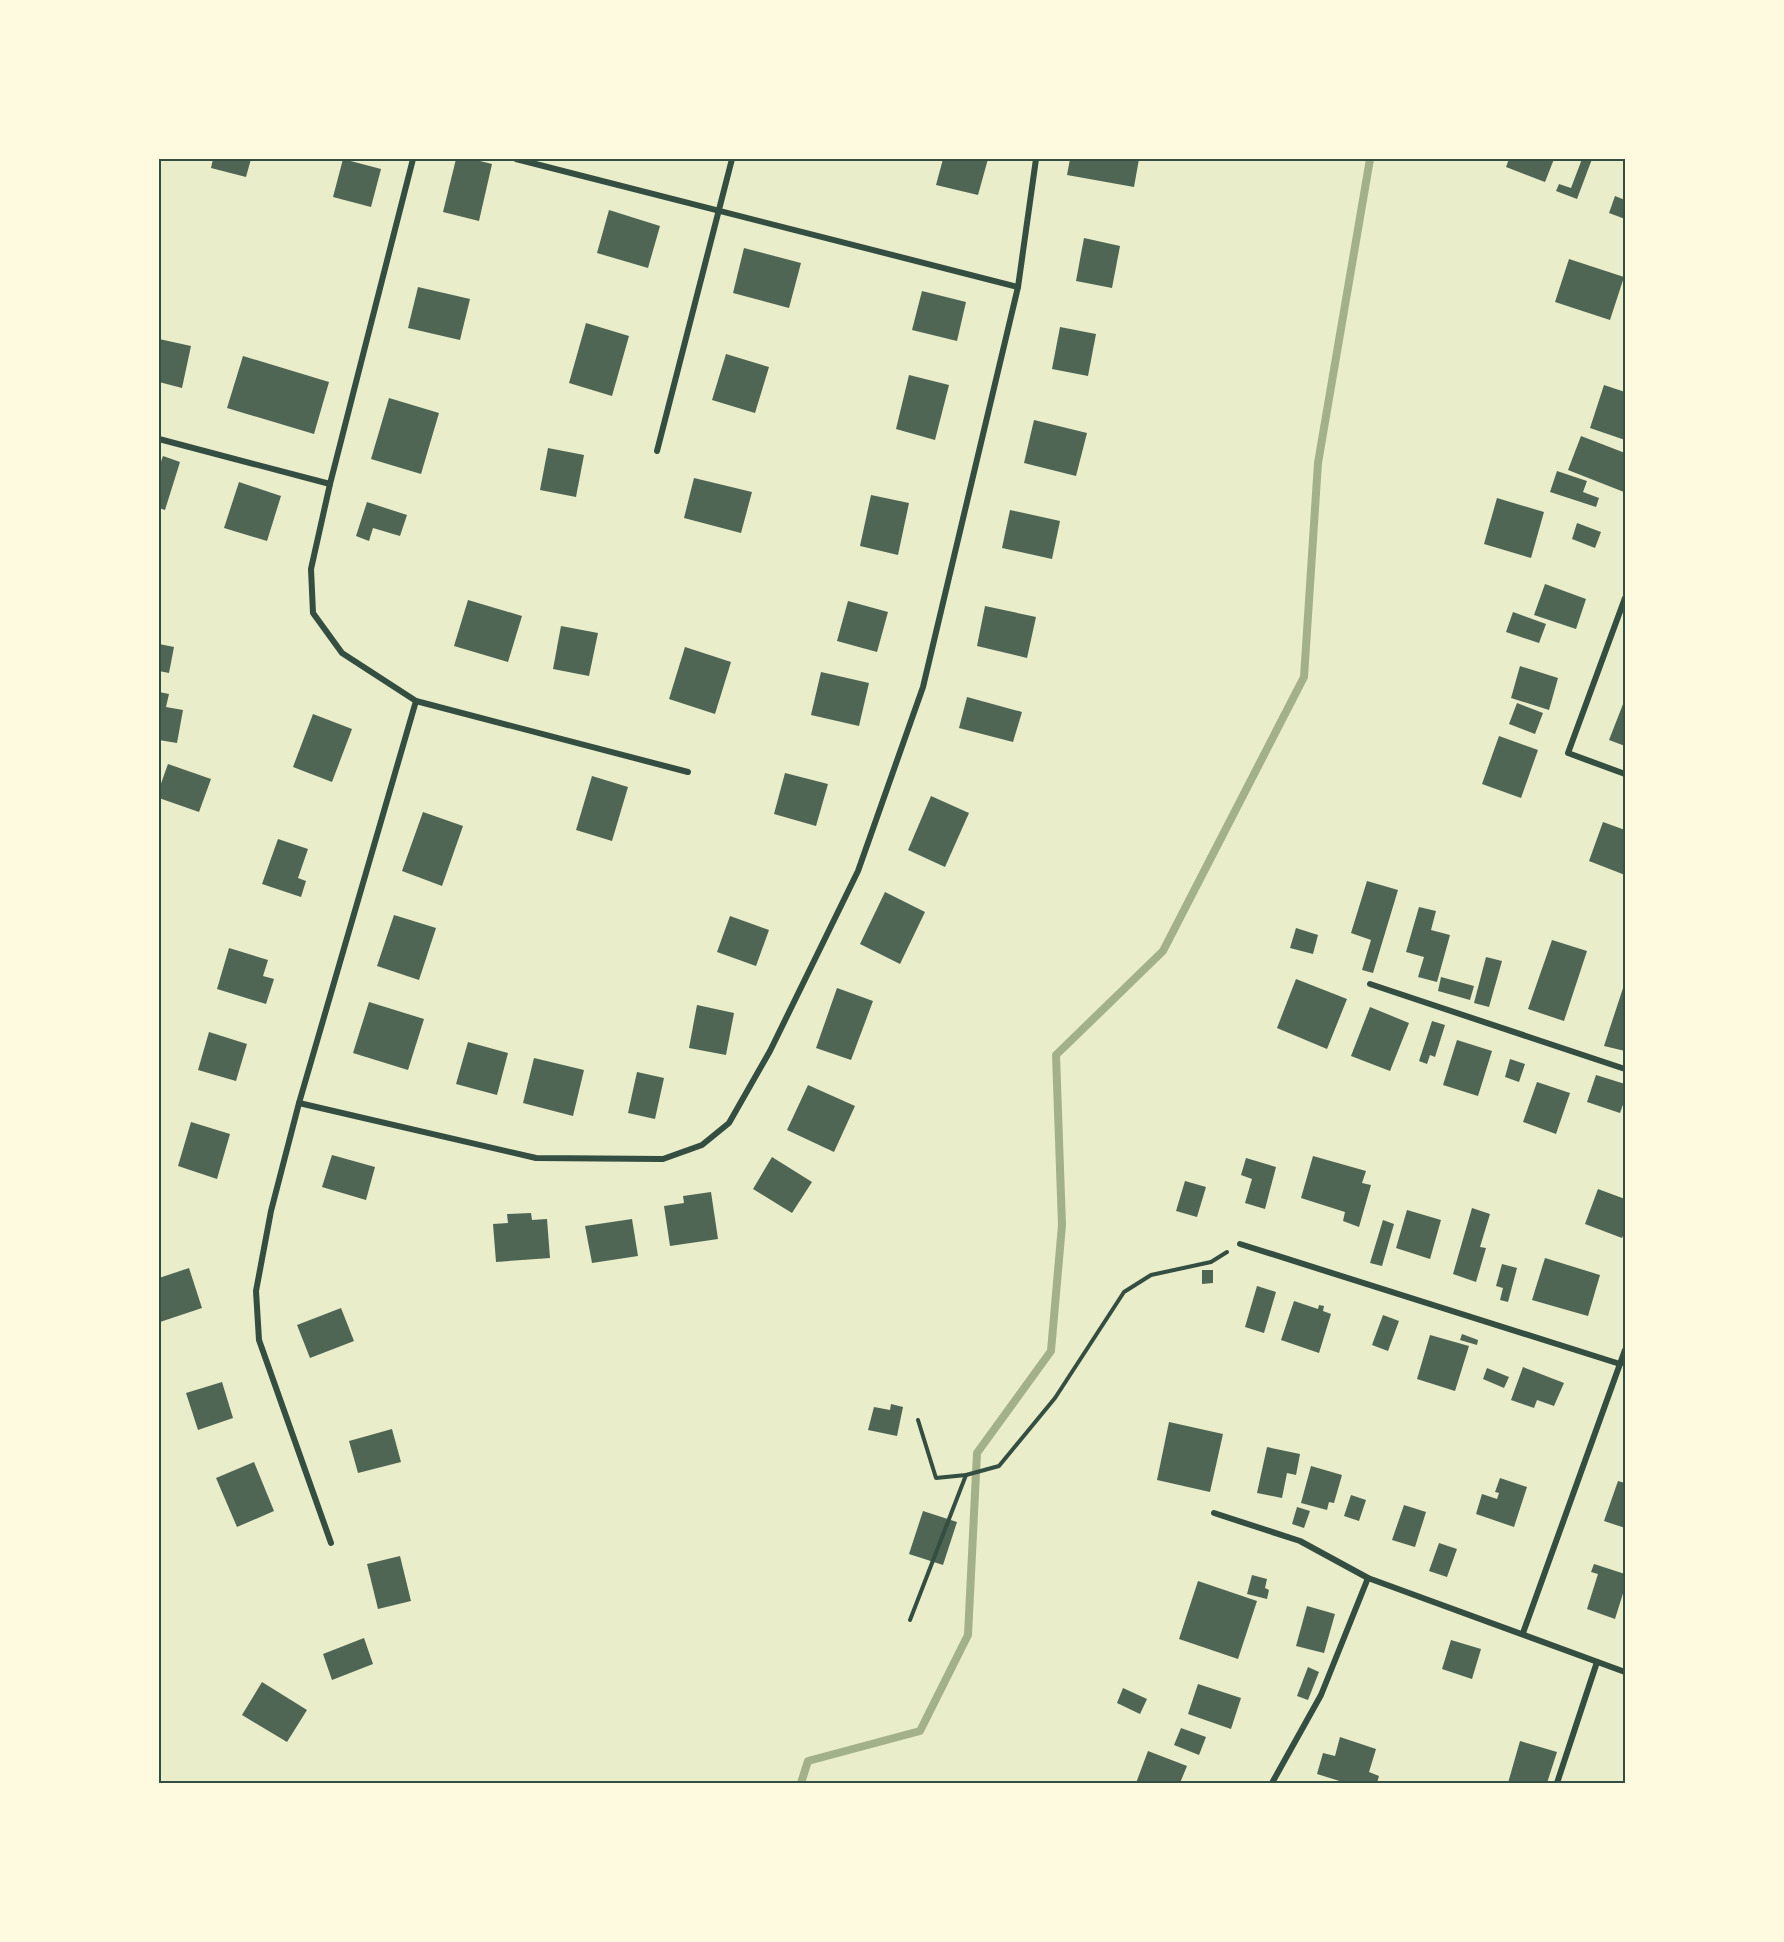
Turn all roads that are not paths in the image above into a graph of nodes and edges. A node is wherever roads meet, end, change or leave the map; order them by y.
1 (413, 159) edge
2 (516, 159) edge
3 (732, 159) edge
4 (1036, 159) edge
5 (719, 209) junction
6 (1018, 287) junction
7 (159, 438) edge
8 (657, 451) dead end
9 (330, 484) junction
10 (1625, 598) edge
11 (416, 701) junction
12 (688, 772) dead end
13 (1625, 774) edge
14 (1370, 984) dead end
15 (1625, 1069) edge
16 (299, 1103) junction
17 (1240, 1244) road end
18 (1625, 1350) edge
19 (1620, 1365) junction
20 (1214, 1513) dead end
21 (331, 1543) dead end
22 (1368, 1578) junction
23 (1523, 1633) junction
24 (1597, 1662) junction
25 (1625, 1672) edge
26 (1272, 1783) edge
27 (1557, 1783) edge

1 - 9 street
2 - 5 street
3 - 5 street
4 - 6 street
5 - 6 street
5 - 8 street
6 - 16 street
7 - 9 street
9 - 11 street
10 - 13 street
11 - 12 street
11 - 16 street
14 - 15 street
16 - 21 street
17 - 19 street
18 - 19 street
19 - 23 street
20 - 22 street
22 - 23 street
22 - 26 street
23 - 24 street
24 - 25 street
24 - 27 street

